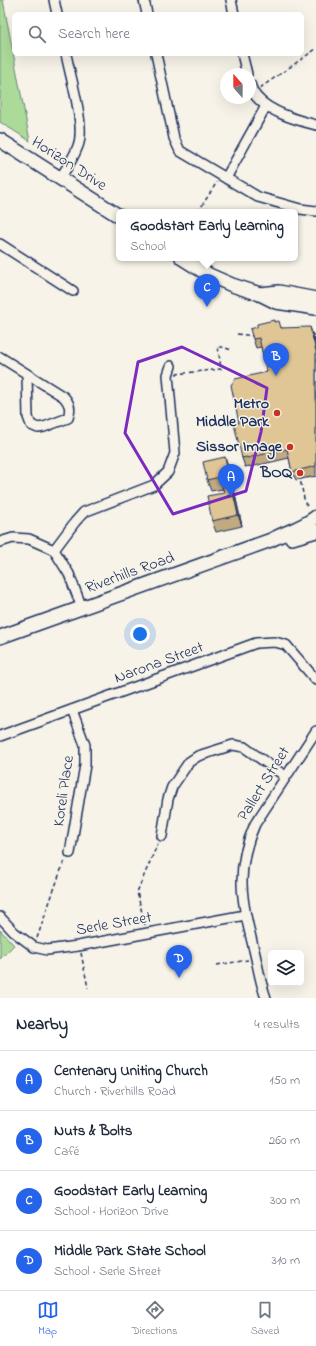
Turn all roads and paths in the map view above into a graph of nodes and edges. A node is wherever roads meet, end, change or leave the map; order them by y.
1 (54, 0) edge
2 (144, 0) edge
3 (231, 0) edge
4 (57, 12) edge
5 (147, 12) edge
6 (234, 12) edge
7 (316, 49) edge
8 (66, 56) edge
9 (156, 56) edge
10 (242, 56) edge
11 (246, 68) edge
12 (256, 92) edge
13 (256, 95) edge
14 (266, 106) junction
15 (316, 125) edge
16 (0, 140) edge
17 (223, 176) junction
18 (60, 178) junction
19 (200, 209) edge
20 (316, 211) edge
21 (116, 214) edge
22 (0, 244) edge
23 (187, 261) edge
24 (73, 291) dead end
25 (260, 294) junction
26 (316, 299) edge
27 (316, 308) edge
28 (237, 334) dead end
29 (304, 334) edge
30 (254, 336) edge
31 (316, 343) edge
32 (232, 350) dead end
33 (0, 357) edge
34 (172, 366) dead end
35 (27, 375) junction
36 (168, 375) junction
37 (316, 476) edge
38 (307, 506) dead end
39 (316, 518) edge
40 (316, 531) edge
41 (271, 540) junction
42 (0, 542) edge
43 (54, 550) junction
44 (82, 608) junction
45 (0, 637) edge
46 (316, 680) edge
47 (72, 710) junction
48 (316, 731) edge
49 (0, 736) edge
50 (285, 776) junction
51 (162, 836) joint
52 (70, 853) joint
53 (245, 915) junction
54 (0, 917) edge
55 (147, 933) junction
56 (78, 946) junction
57 (34, 948) junction
58 (256, 958) junction
59 (217, 965) dead end
60 (88, 988) dead end
61 (266, 998) edge

1 - 4 street
2 - 5 street
3 - 6 street
7 - 12 path
8 - 18 street
9 - 17 street
10 - 11 street
13 - 14 street
14 - 15 street
14 - 17 street
16 - 18 street, Horizon Drive
17 - 19 path
17 - 20 street
18 - 21 street, Horizon Drive
22 - 24 street
23 - 25 street
25 - 26 street
25 - 27 street
28 - 30 path
29 - 31 path
32 - 36 path
33 - 35 street
34 - 36 street
35 - 35 street
36 - 43 street
37 - 38 path
39 - 41 street, Riverhills Road
40 - 41 street, Riverhills Road
41 - 44 street, Riverhills Road
42 - 43 street
43 - 44 street
44 - 45 street, Riverhills Road
46 - 47 street, Narona Street
47 - 49 street, Narona Street
47 - 52 street, Koreli Place
48 - 50 street, Pallert Street
50 - 51 street
50 - 53 street, Pallert Street
51 - 55 path
52 - 57 path
53 - 55 street, Serle Street
53 - 58 street, Pallert Street
54 - 57 street
55 - 56 street, Serle Street
56 - 57 street, Serle Street
56 - 60 path
58 - 59 path
58 - 61 street, Pallert Street

